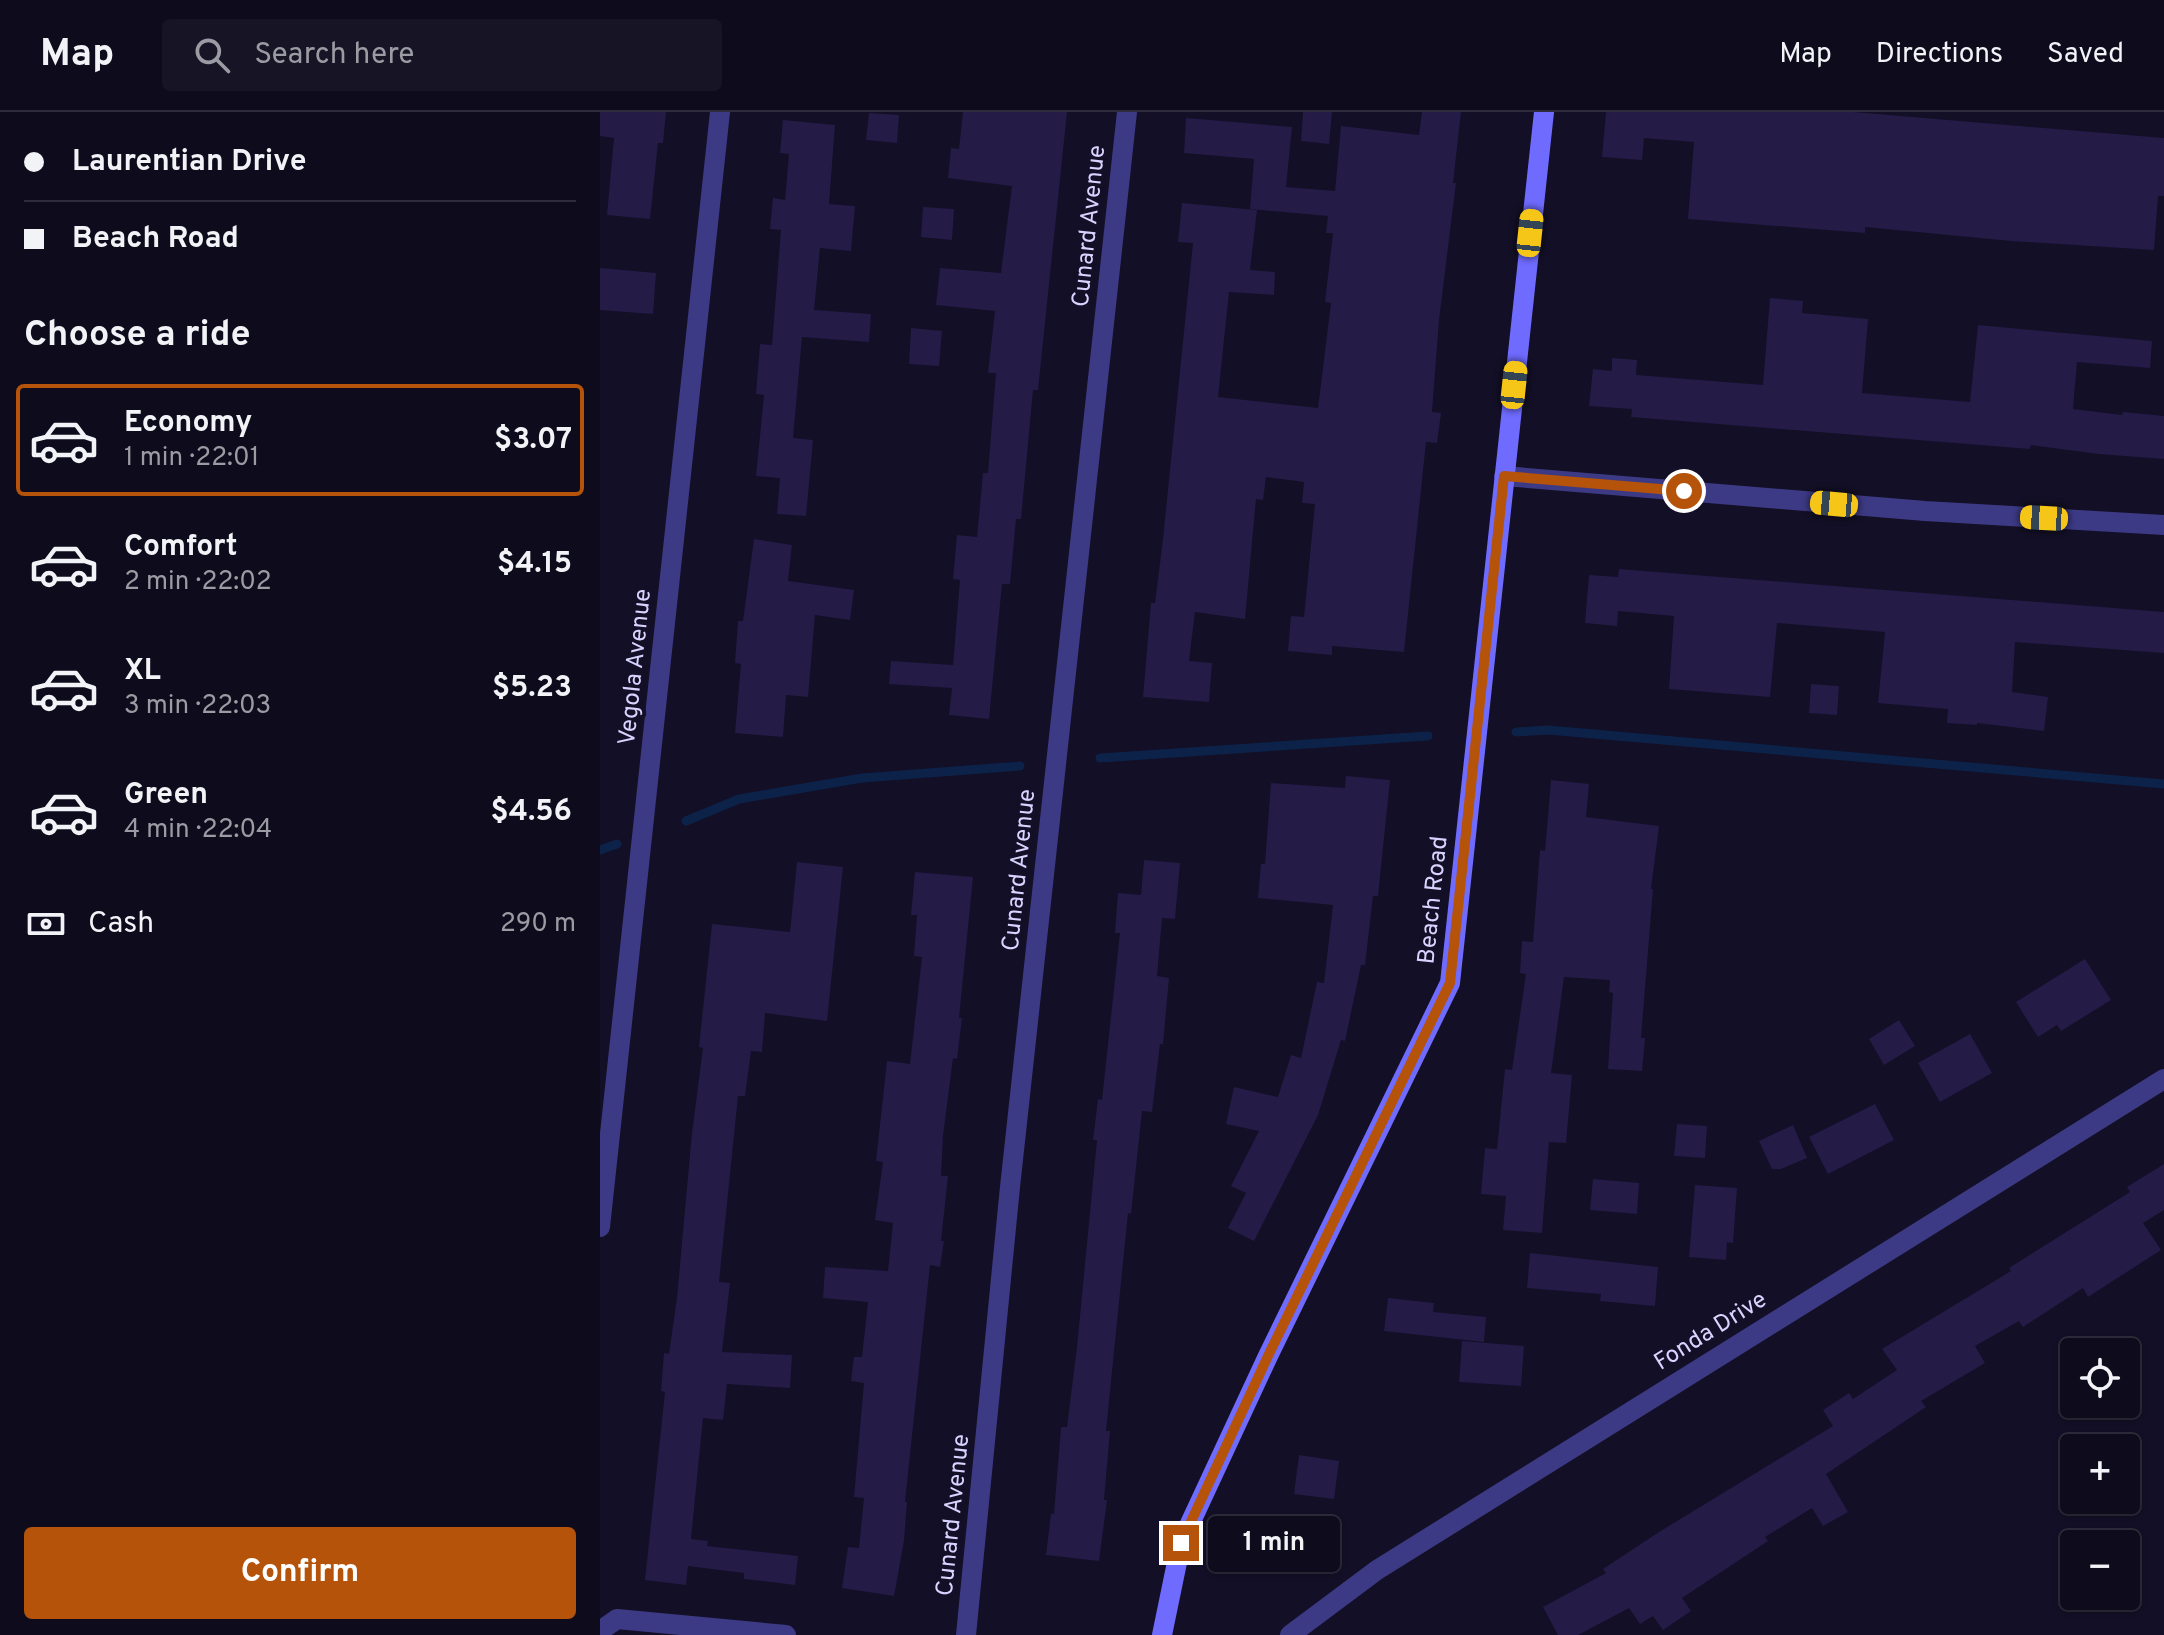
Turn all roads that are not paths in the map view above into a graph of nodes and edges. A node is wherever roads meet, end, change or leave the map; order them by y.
1 (720, 112) edge
2 (1127, 112) edge
3 (1544, 112) edge
4 (1504, 476) junction
5 (2164, 525) edge
6 (2164, 1079) edge
7 (600, 1227) edge
8 (600, 1631) edge
9 (786, 1635) edge
10 (966, 1635) edge
11 (1162, 1635) edge
12 (1290, 1635) edge

1 - 7 street, Vegola Avenue
2 - 10 street, Cunard Avenue
3 - 4 street, Beach Road
4 - 5 street
4 - 11 street, Beach Road
6 - 12 street, Fonda Drive
8 - 9 street

